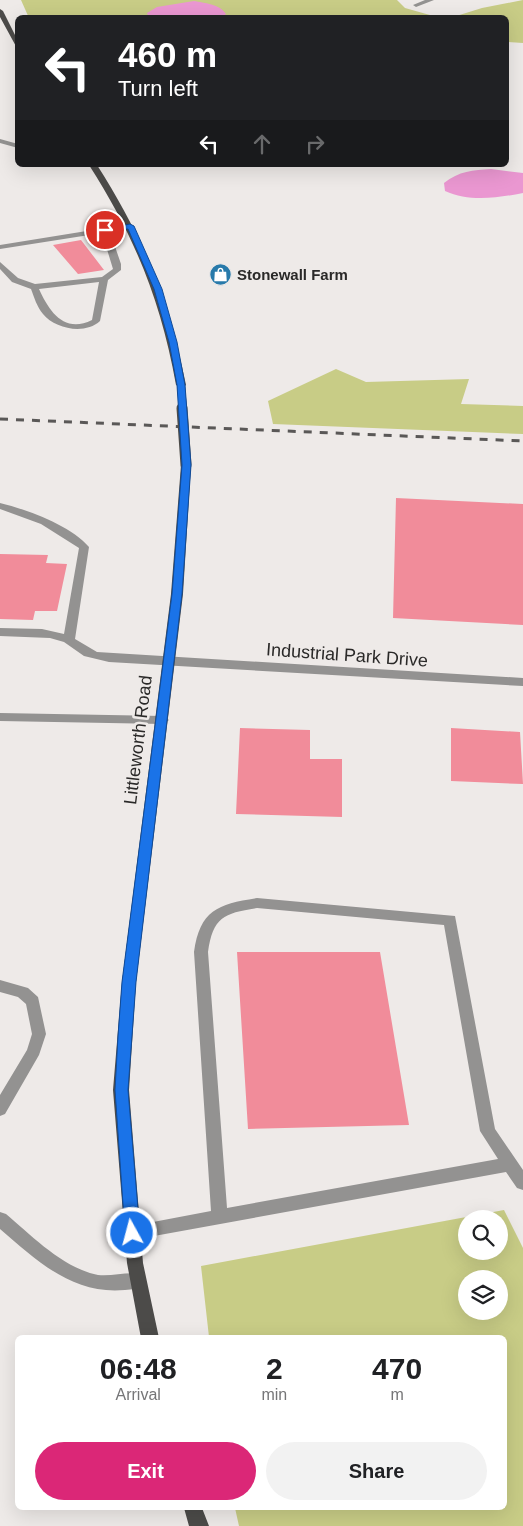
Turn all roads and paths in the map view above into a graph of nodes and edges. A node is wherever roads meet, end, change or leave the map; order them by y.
1 (431, 0) edge
2 (416, 5) dead end
3 (0, 11) edge
4 (15, 42) edge
5 (0, 141) edge
6 (15, 145) edge
7 (94, 167) edge
8 (130, 226) junction
9 (105, 230) junction
10 (0, 247) edge
11 (0, 264) edge
12 (104, 279) junction
13 (34, 287) junction
14 (0, 506) edge
15 (0, 632) edge
16 (69, 640) junction
17 (169, 662) junction
18 (523, 682) edge
19 (0, 717) edge
20 (163, 720) junction
21 (0, 986) edge
22 (0, 1109) edge
23 (510, 1164) junction
24 (523, 1182) edge
25 (220, 1218) junction
26 (0, 1219) edge
27 (132, 1233) junction
28 (138, 1281) junction
29 (149, 1335) edge
30 (194, 1510) edge
31 (199, 1526) edge

1 - 2 street
3 - 4 main road
5 - 6 street
7 - 8 main road, Littleworth Road
8 - 9 street
8 - 17 main road, Littleworth Road, bridge
9 - 10 street
9 - 12 street
11 - 13 street
12 - 13 street
12 - 13 street
14 - 16 street
15 - 16 street, Industrial Park Drive
16 - 17 street, Industrial Park Drive
17 - 18 street, Industrial Park Drive
17 - 20 main road, Littleworth Road
19 - 20 street
20 - 27 main road, Littleworth Road
21 - 22 street
23 - 24 street
23 - 25 street
23 - 25 street
25 - 27 street
26 - 28 street
27 - 28 main road, Littleworth Road
28 - 29 main road, Littleworth Road
30 - 31 main road

